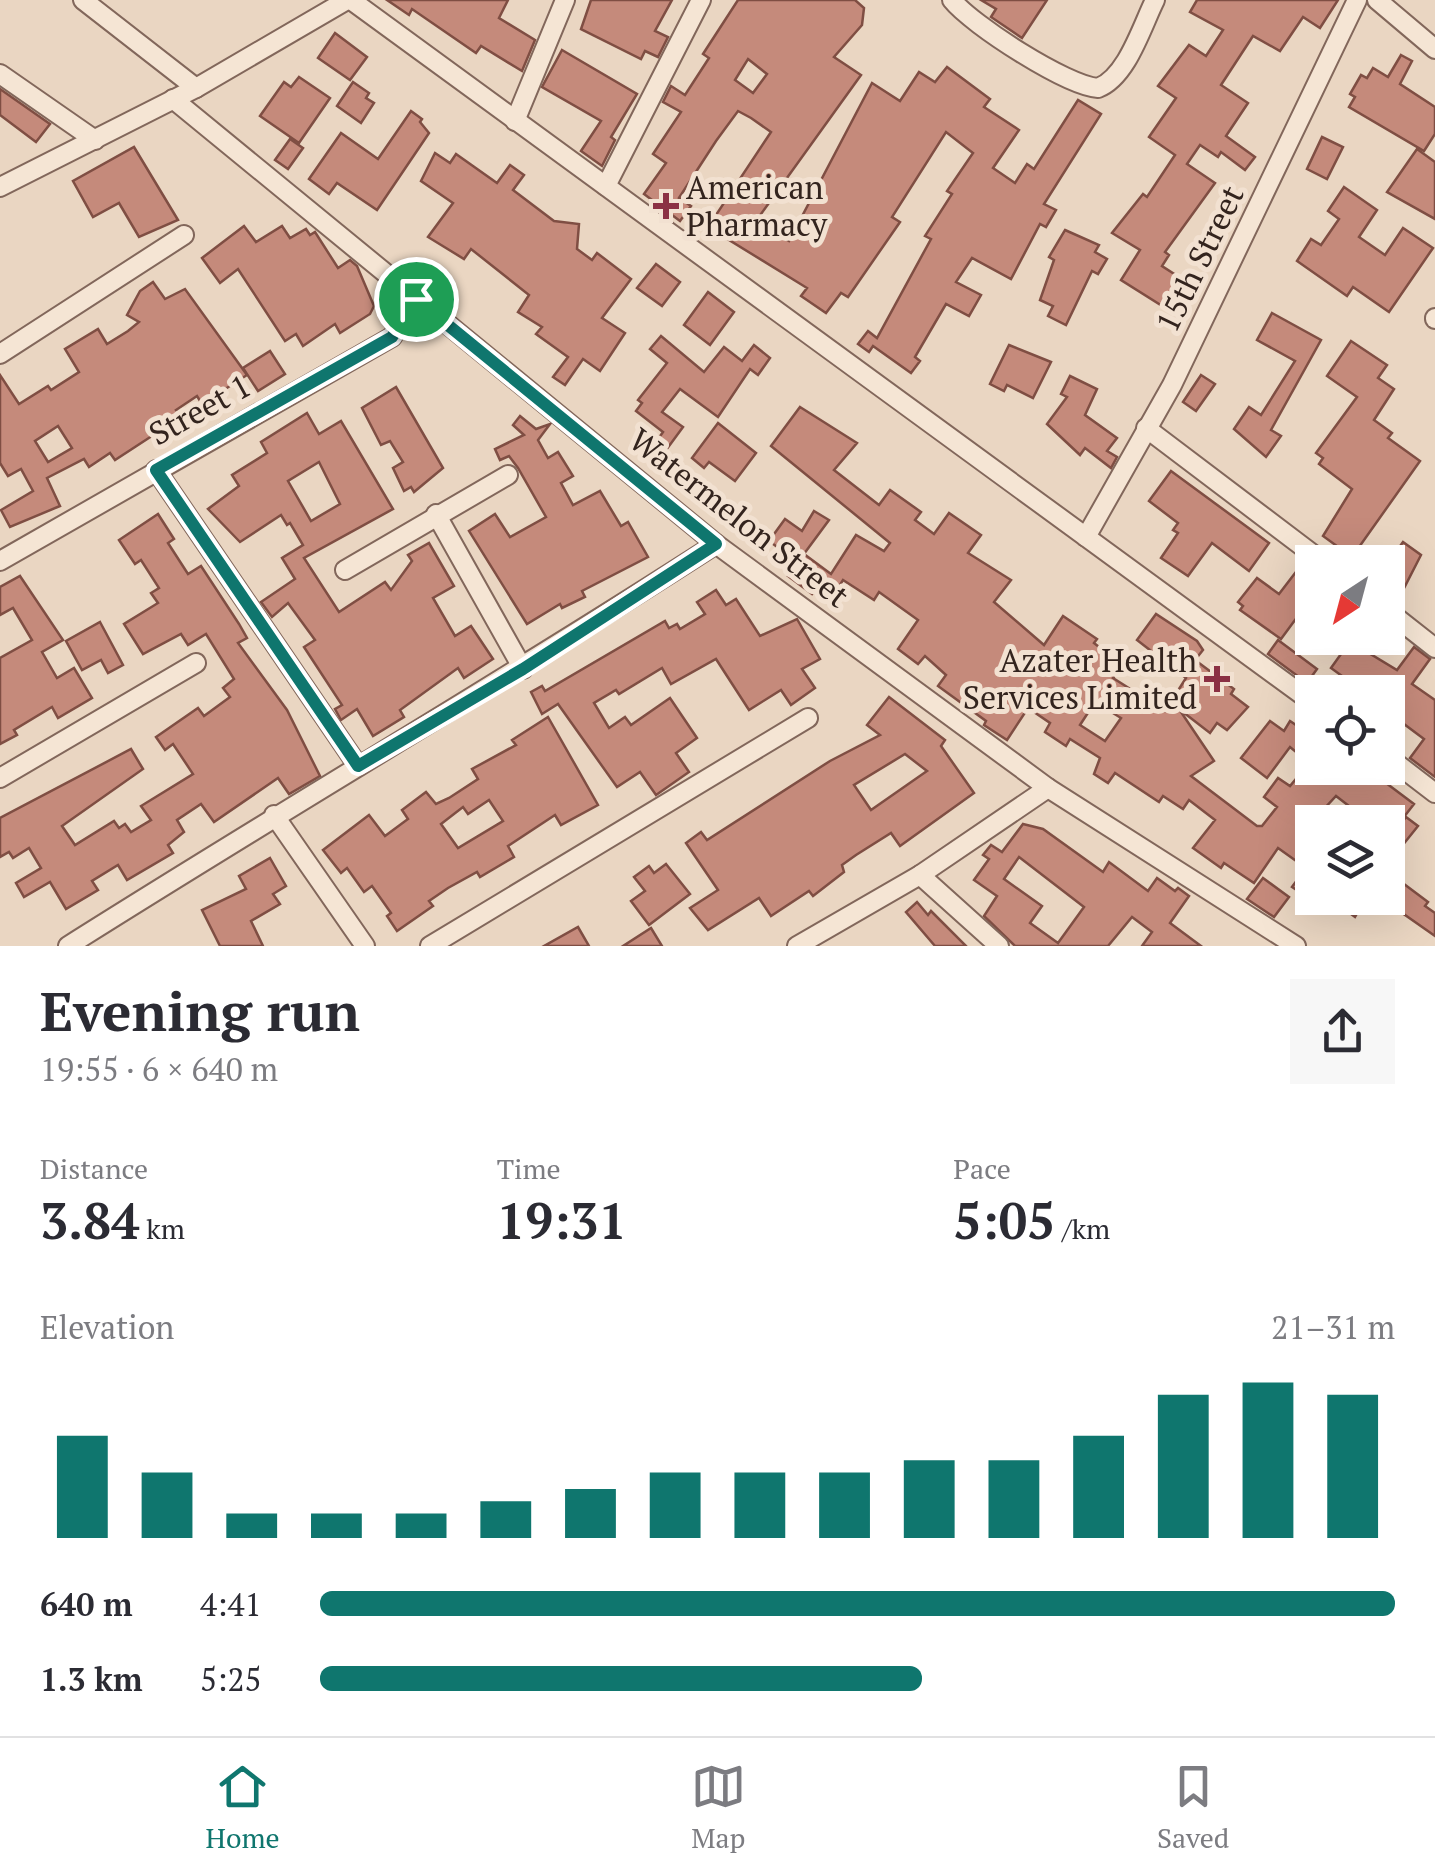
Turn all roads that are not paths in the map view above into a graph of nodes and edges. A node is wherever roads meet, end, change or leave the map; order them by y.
1 (83, 0) edge
2 (349, 0) edge
3 (565, 0) edge
4 (702, 0) edge
5 (952, 0) edge
6 (1155, 0) edge
7 (1357, 0) edge
8 (1377, 0) edge
9 (1435, 50) edge
10 (0, 74) edge
11 (196, 88) junction
12 (173, 99) junction
13 (515, 121) junction
14 (95, 140) junction
15 (0, 186) edge
16 (606, 186) junction
17 (184, 235) dead end
18 (416, 299) junction
19 (0, 329) edge
20 (5, 350) edge
21 (1146, 428) junction
22 (156, 470) junction
23 (508, 476) dead end
24 (436, 514) junction
25 (0, 536) edge
26 (1086, 537) junction
27 (716, 544) junction
28 (1301, 545) edge
29 (6, 558) edge
30 (345, 570) dead end
31 (1405, 625) edge
32 (1435, 648) edge
33 (196, 663) dead end
34 (523, 669) junction
35 (1295, 690) edge
36 (808, 718) dead end
37 (358, 766) junction
38 (1405, 770) edge
39 (0, 778) edge
40 (1048, 788) junction
41 (1435, 793) edge
42 (274, 815) junction
43 (920, 875) junction
44 (68, 946) edge
45 (365, 946) edge
46 (430, 946) edge
47 (796, 946) edge
48 (999, 946) edge
49 (1296, 946) edge

1 - 11 street
2 - 11 street
2 - 13 street
3 - 13 street
4 - 16 street
5 - 6 street
7 - 21 street, 15th Street
8 - 9 street
10 - 14 street
11 - 12 street
12 - 14 street
12 - 18 street, Watermelon Street
13 - 16 street
14 - 15 street
16 - 26 street
17 - 20 street
18 - 22 street, Street 1
18 - 27 street, Watermelon Street
19 - 20 street
21 - 26 street, 15th Street
21 - 28 street
22 - 29 street, Street 1
22 - 37 street
23 - 24 street
24 - 30 street
24 - 34 street
25 - 29 street
26 - 35 street
27 - 34 street
27 - 40 street, Watermelon Street
31 - 32 street
33 - 39 street
34 - 37 street
36 - 46 street
37 - 42 street
38 - 41 street
40 - 43 street
40 - 49 street, Watermelon Street
42 - 44 street
42 - 45 street
43 - 47 street
43 - 48 street

